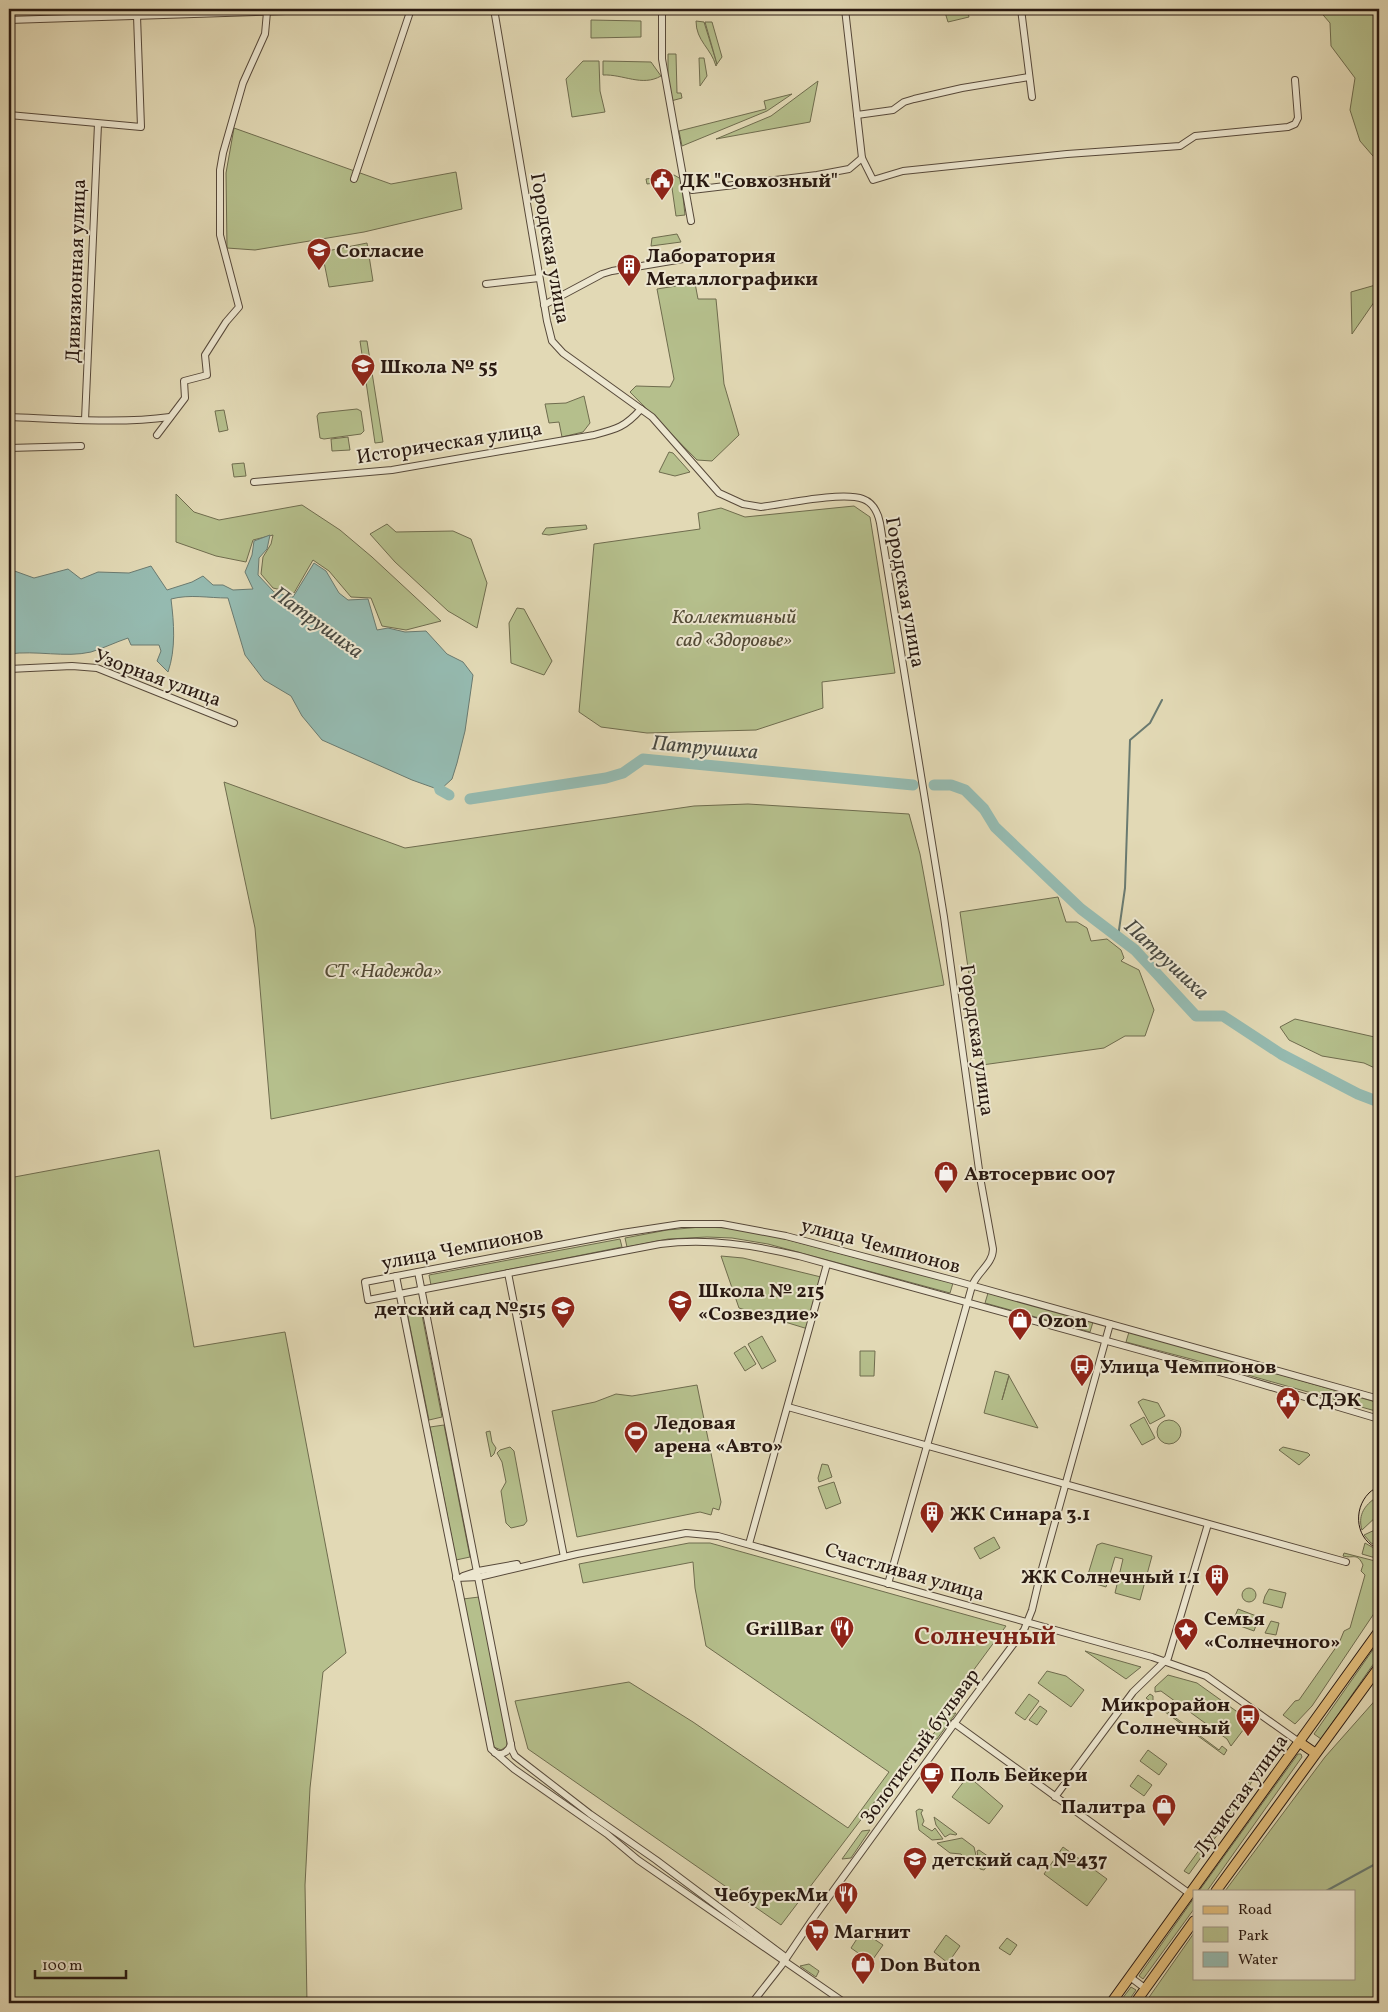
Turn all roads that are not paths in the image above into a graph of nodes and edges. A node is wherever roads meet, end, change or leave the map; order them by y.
1 (348, 9) edge
2 (411, 9) edge
3 (494, 9) edge
4 (662, 9) edge
5 (845, 9) edge
6 (1021, 9) edge
7 (267, 12) junction
8 (137, 16) junction
9 (9, 20) edge
10 (1029, 76) junction
11 (1295, 80) dead end
12 (1032, 98) dead end
13 (857, 115) junction
14 (9, 116) edge
15 (98, 124) junction
16 (862, 158) junction
17 (354, 180) dead end
18 (685, 182) junction
19 (691, 221) dead end
20 (684, 259) dead end
21 (539, 278) junction
22 (486, 284) dead end
23 (544, 305) junction
24 (641, 409) junction
25 (170, 416) junction
26 (9, 417) edge
27 (85, 420) junction
28 (157, 434) dead end
29 (81, 446) dead end
30 (9, 448) edge
31 (254, 482) dead end
32 (9, 669) edge
33 (234, 723) dead end
34 (827, 1264) junction
35 (418, 1272) junction
36 (508, 1273) junction
37 (396, 1276) junction
38 (972, 1286) junction
39 (422, 1290) junction
40 (399, 1294) junction
41 (968, 1303) junction
42 (1110, 1324) junction
43 (1105, 1340) junction
44 (1379, 1399) edge
45 (788, 1407) junction
46 (1379, 1419) edge
47 (927, 1445) junction
48 (1066, 1484) junction
49 (1208, 1524) junction
50 (749, 1544) junction
51 (564, 1557) junction
52 (1346, 1562) dead end
53 (478, 1574) junction
54 (456, 1578) junction
55 (888, 1584) junction
56 (1028, 1622) junction
57 (1379, 1630) edge
58 (1166, 1661) junction
59 (1379, 1666) edge
60 (954, 1723) junction
61 (1299, 1742) junction
62 (511, 1744) junction
63 (494, 1753) junction
64 (1315, 1753) junction
65 (1055, 1796) junction
66 (1217, 1890) edge
67 (1190, 1894) junction
68 (1193, 1922) edge
69 (784, 1959) junction
70 (1130, 1977) junction
71 (1146, 1988) junction
72 (752, 2003) edge
73 (845, 2003) edge
74 (1111, 2003) edge
75 (1135, 2003) edge

1 - 7 street
2 - 17 street
3 - 21 street, Городская улица
4 - 18 street
5 - 13 street
6 - 10 street
7 - 8 street
7 - 25 street
8 - 9 street
8 - 15 street
10 - 12 street
10 - 13 street
11 - 16 street
13 - 16 street
14 - 15 street
15 - 27 street, Дивизионная улица
16 - 18 street
18 - 19 street
20 - 23 street
21 - 22 street
21 - 23 street, Городская улица
23 - 24 street, Городская улица
24 - 31 street, Историческая улица
24 - 38 street, Городская улица
25 - 27 street
25 - 28 street
26 - 27 street
29 - 30 street
32 - 33 street, Узорная улица
34 - 36 street, улица Чемпионов
34 - 41 street, улица Чемпионов
34 - 45 street
35 - 37 street, улица Чемпионов
35 - 38 street, улица Чемпионов
35 - 39 street
36 - 39 street, улица Чемпионов
36 - 51 street
37 - 40 street
37 - 40 street, улица Чемпионов
38 - 41 street
38 - 42 street, улица Чемпионов
39 - 40 street, улица Чемпионов
39 - 53 street
40 - 54 street
41 - 43 street, улица Чемпионов
41 - 47 street
42 - 43 street, Золотистый бульвар
42 - 44 street, улица Чемпионов
43 - 46 street, улица Чемпионов
43 - 48 street, Золотистый бульвар
45 - 47 street
45 - 50 street
47 - 48 street
47 - 55 street
48 - 49 street
48 - 56 street, Золотистый бульвар
49 - 52 street
49 - 58 street
50 - 51 street, Счастливая улица
50 - 55 street, Счастливая улица
51 - 53 street, Счастливая улица
53 - 54 street, Счастливая улица
53 - 62 street
54 - 63 street
55 - 56 street, Счастливая улица
56 - 58 street, Счастливая улица
56 - 60 street, Золотистый бульвар
57 - 61 main road, Лучистая улица
58 - 61 street, Счастливая улица
58 - 65 street
59 - 64 main road, Лучистая улица
60 - 65 street
60 - 69 street, Золотистый бульвар
61 - 64 main road
61 - 67 main road, Лучистая улица
62 - 63 street
62 - 69 street
63 - 69 street
64 - 66 main road, Лучистая улица
65 - 67 street
67 - 70 main road, Лучистая улица
68 - 71 main road
69 - 72 street, Золотистый бульвар
69 - 73 street
70 - 71 street
70 - 74 main road, Лучистая улица
71 - 75 main road

